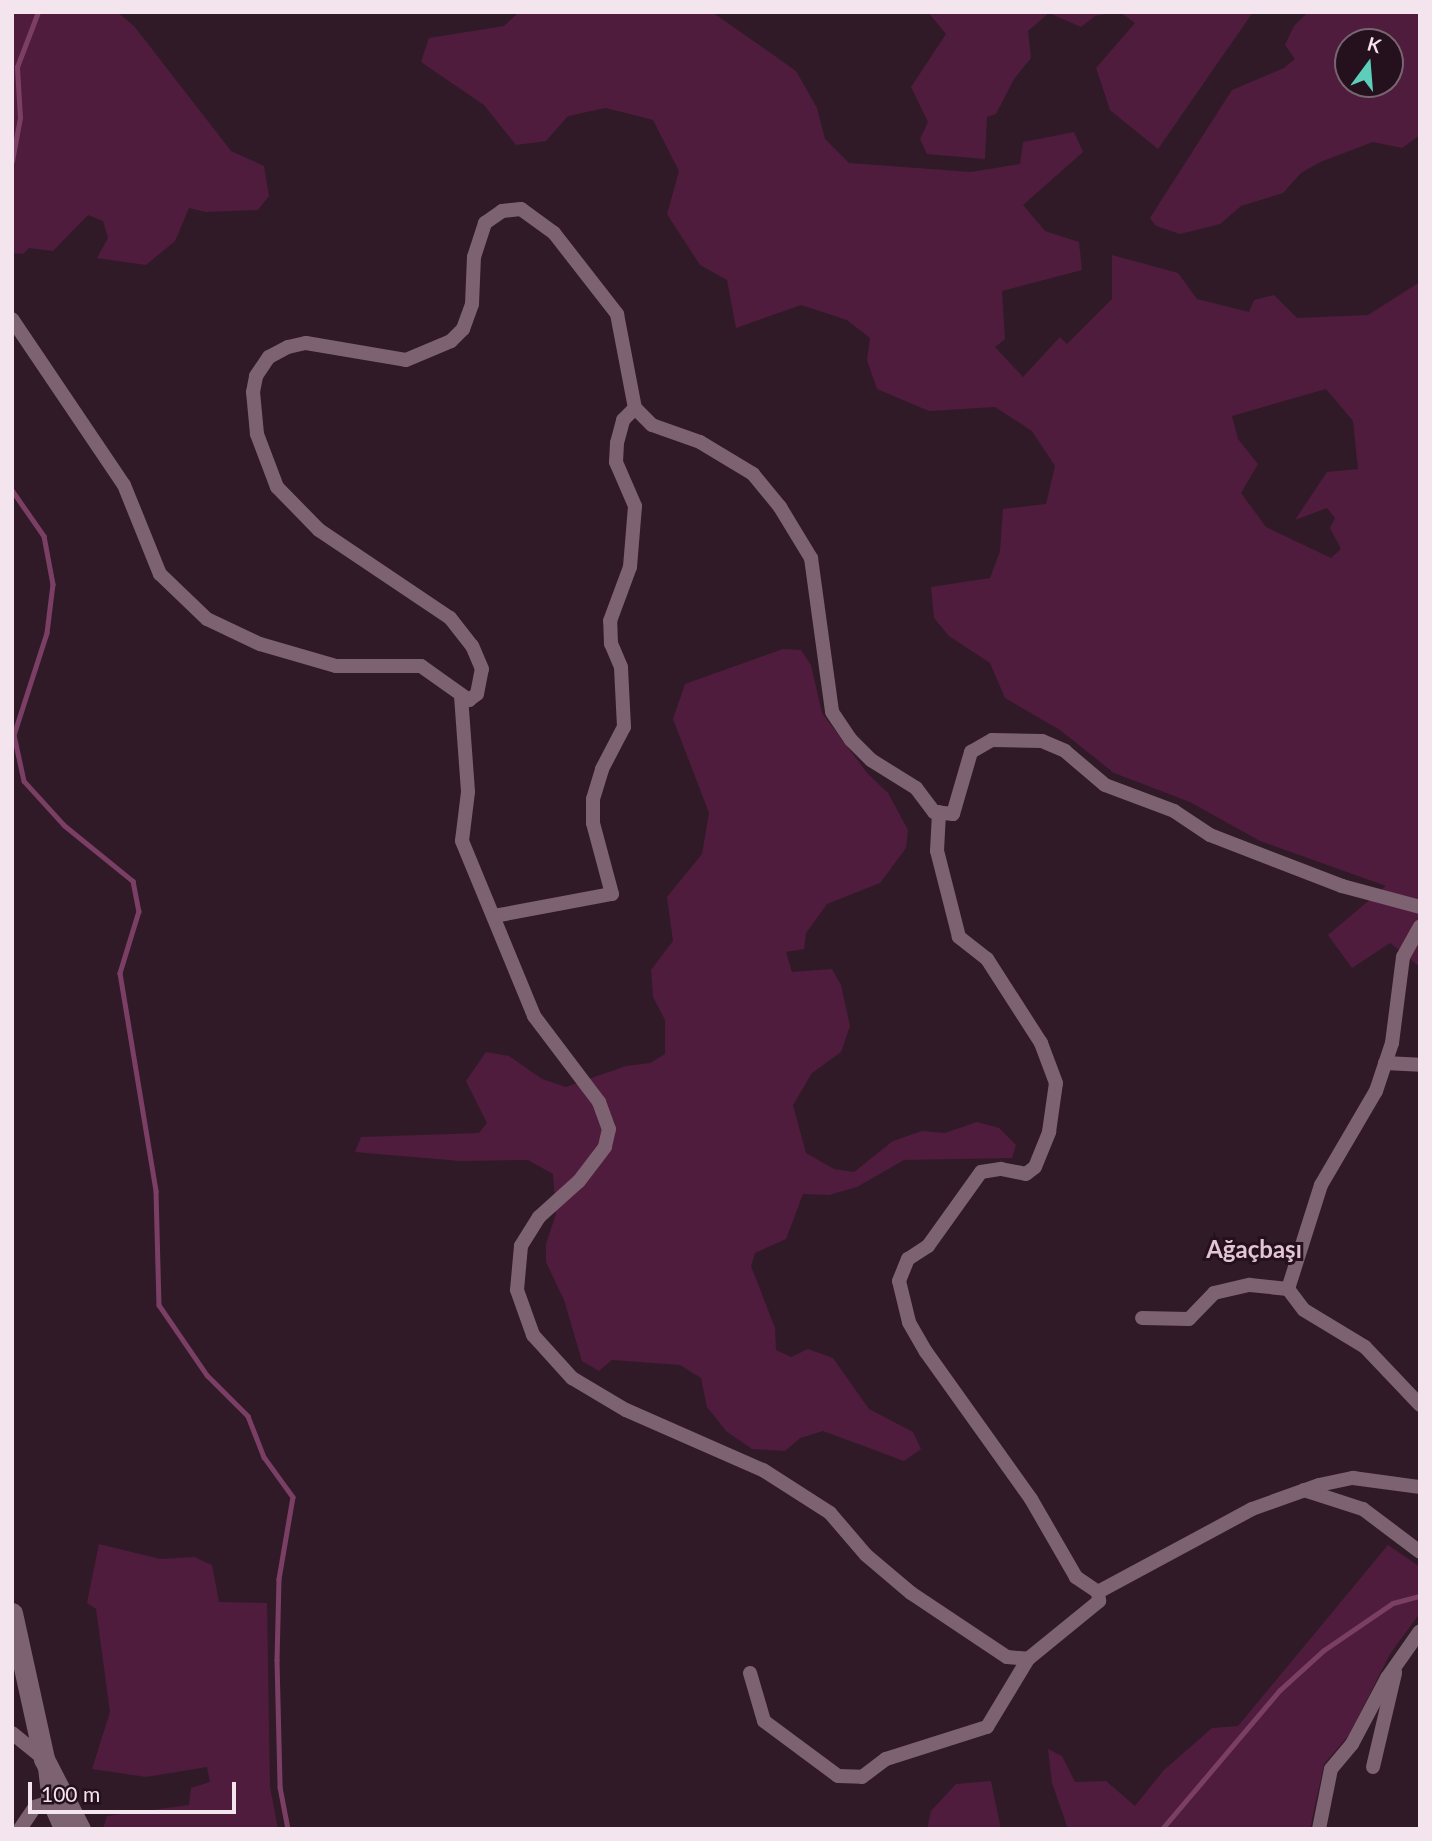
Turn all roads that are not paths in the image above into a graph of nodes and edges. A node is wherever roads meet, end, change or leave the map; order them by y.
1 (12, 319) edge
2 (635, 408) junction
3 (461, 696) junction
4 (939, 812) junction
5 (1420, 907) edge
6 (494, 916) junction
7 (1420, 926) edge
8 (1385, 1063) junction
9 (1420, 1065) edge
10 (1288, 1289) junction
11 (1142, 1318) dead end
12 (1420, 1405) edge
13 (1420, 1487) edge
14 (1304, 1490) junction
15 (1420, 1552) edge
16 (1098, 1592) junction
17 (12, 1613) edge
18 (1420, 1631) edge
19 (1028, 1659) junction
20 (1398, 1662) junction
21 (750, 1673) dead end
22 (12, 1733) edge
23 (44, 1759) junction
24 (1373, 1767) dead end
25 (49, 1802) junction
26 (20, 1829) edge
27 (61, 1829) edge
28 (80, 1829) edge
29 (1319, 1829) edge

1 - 3 street
2 - 3 street
2 - 4 street
2 - 6 street
3 - 6 street
4 - 5 street
4 - 16 street
6 - 19 street
7 - 8 street
8 - 9 street
8 - 10 street
10 - 11 street
10 - 12 street
13 - 14 street
14 - 15 street
14 - 16 street
16 - 19 street
17 - 23 street
18 - 20 street
19 - 21 street
20 - 24 street
20 - 29 street
22 - 23 street
23 - 25 street
23 - 28 street
25 - 26 street
25 - 27 street

